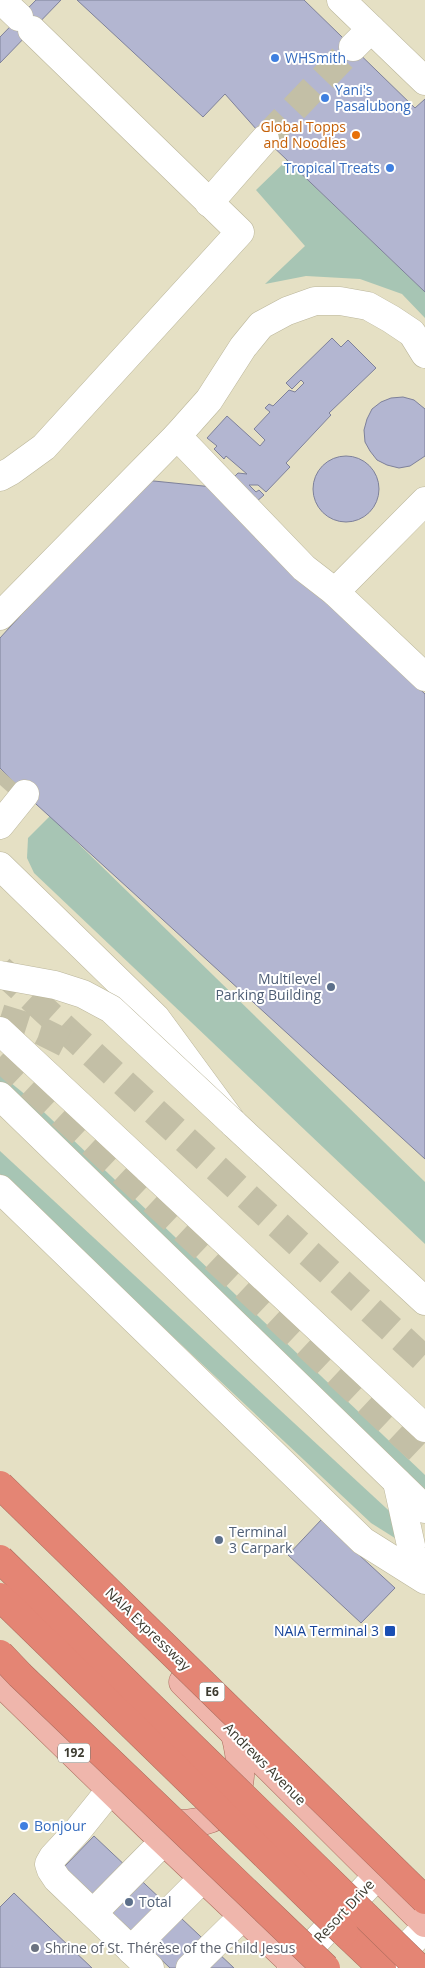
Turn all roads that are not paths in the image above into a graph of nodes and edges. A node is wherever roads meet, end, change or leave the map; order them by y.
1 (341, 0) edge
2 (18, 16) edge
3 (425, 81) edge
4 (265, 139) tunnel mouth
5 (209, 203) junction
6 (425, 354) edge
7 (178, 436) junction
8 (0, 477) edge
9 (425, 501) edge
10 (335, 592) junction
11 (0, 616) edge
12 (425, 677) edge
13 (25, 794) dead end
14 (0, 826) edge
15 (0, 866) edge
16 (0, 976) edge
17 (0, 1031) edge
18 (0, 1096) edge
19 (234, 1122) junction
20 (0, 1189) edge
21 (425, 1301) edge
22 (425, 1428) edge
23 (397, 1482) junction
24 (0, 1485) edge
25 (0, 1498) edge
26 (425, 1509) edge
27 (0, 1559) edge
28 (425, 1580) edge
29 (0, 1597) edge
30 (0, 1654) edge
31 (0, 1682) edge
32 (235, 1734) junction
33 (111, 1789) junction
34 (156, 1834) junction
35 (377, 1876) junction
36 (203, 1878) junction
37 (425, 1900) edge
38 (93, 1913) junction
39 (243, 1916) junction
40 (425, 1923) edge
41 (419, 1951) edge
42 (141, 1959) edge
43 (294, 1967) edge
44 (190, 1968) edge
45 (326, 1968) edge
46 (382, 1968) edge
47 (387, 1968) edge

1 - 3 lane
2 - 5 lane
4 - 5 lane
5 - 8 lane
6 - 7 lane
7 - 10 lane
7 - 11 lane
9 - 10 lane
10 - 12 lane
13 - 14 lane
15 - 19 lane, bridge
16 - 19 lane, bridge
17 - 22 lane, bridge
18 - 23 lane
19 - 21 lane
20 - 28 lane
23 - 26 lane
23 - 28 lane
24 - 37 highway, NAIA Expressway / E6, bridge
25 - 32 main road, Andrews Avenue
27 - 41 highway, bridge
29 - 46 highway, bridge
30 - 45 highway, bridge
31 - 33 main road, 192
32 - 34 main road
32 - 35 main road, Andrews Avenue
33 - 34 main road, 192
33 - 38 lane
34 - 36 main road, 192
34 - 38 lane
35 - 40 main road, Andrews Avenue
35 - 43 lane, Resort Drive
36 - 39 main road, 192
36 - 42 lane
38 - 42 lane
39 - 43 main road, 192
39 - 44 lane
41 - 47 lane

